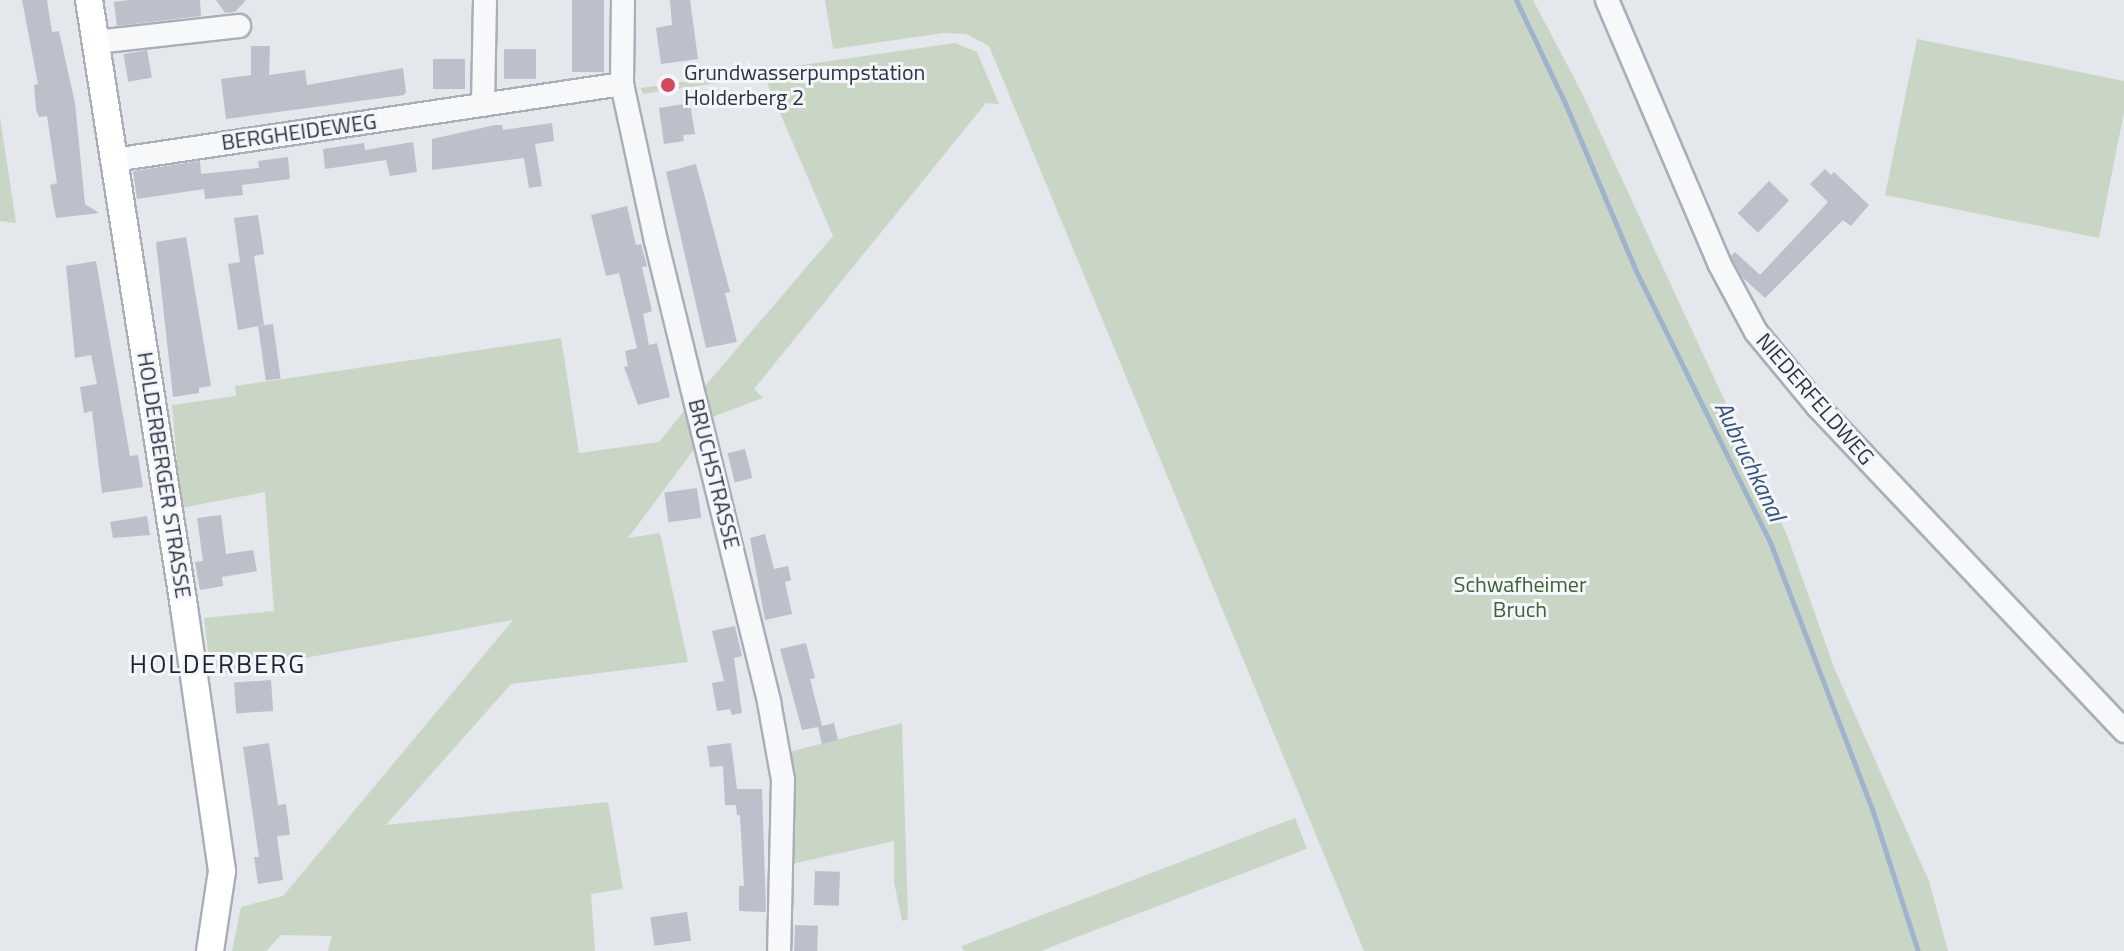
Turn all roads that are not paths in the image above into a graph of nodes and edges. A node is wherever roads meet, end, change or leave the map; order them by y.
1 (89, 0) edge
2 (485, 0) edge
3 (623, 0) edge
4 (1607, 0) edge
5 (239, 26) dead end
6 (96, 42) junction
7 (622, 84) junction
8 (483, 105) junction
9 (114, 160) junction
10 (2124, 731) edge
11 (210, 951) edge
12 (779, 951) edge

1 - 6 main road, HOLDERBERGER STRASSE
2 - 8 street
3 - 7 street, BRUCHSTRASSE
4 - 10 street, NIEDERFELDWEG
5 - 6 street
6 - 9 main road, HOLDERBERGER STRASSE
7 - 8 street, BERGHEIDEWEG
7 - 12 street, BRUCHSTRASSE
8 - 9 street, BERGHEIDEWEG
9 - 11 main road, HOLDERBERGER STRASSE

